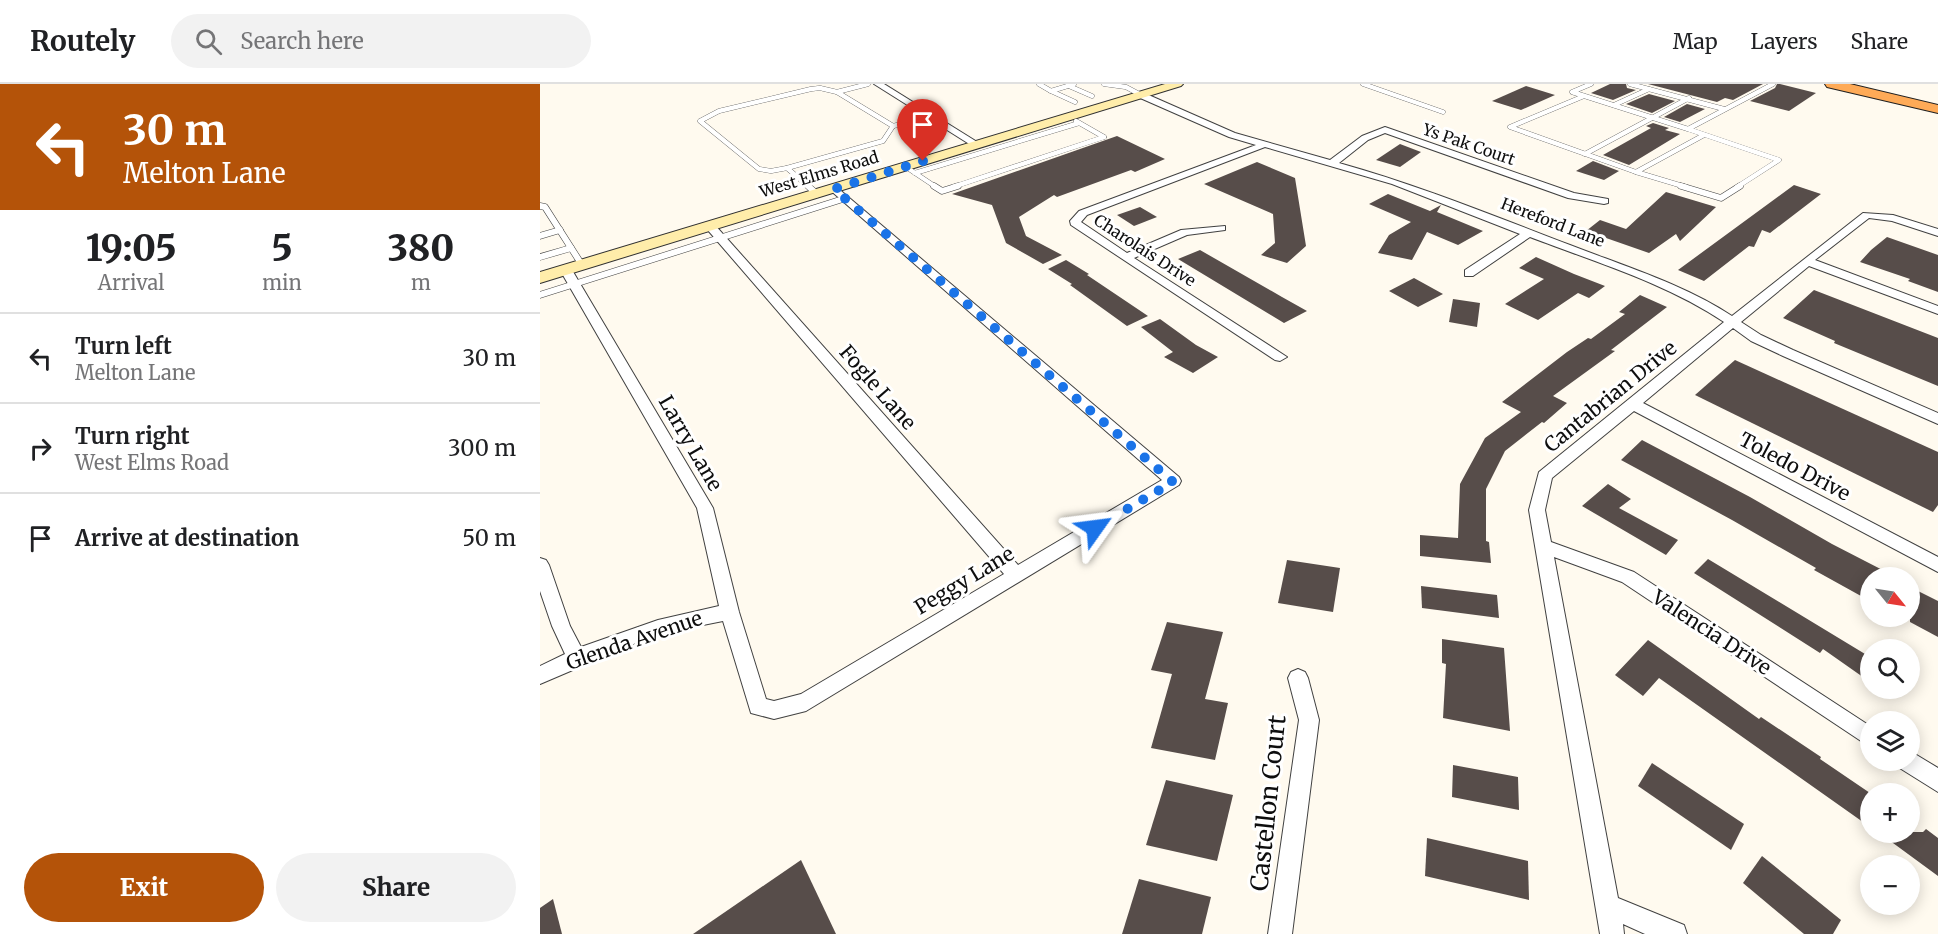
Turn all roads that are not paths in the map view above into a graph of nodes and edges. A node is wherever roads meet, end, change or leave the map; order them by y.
1 (868, 84) edge
2 (878, 84) edge
3 (1039, 84) edge
4 (1074, 84) edge
5 (1104, 84) edge
6 (1175, 84) edge
7 (1363, 84) edge
8 (1591, 84) edge
9 (1630, 84) edge
10 (1773, 84) edge
11 (1832, 84) edge
12 (1126, 85) edge
13 (1068, 86) junction
14 (1649, 89) junction
15 (1051, 90) junction
16 (837, 92) junction
17 (1141, 95) junction
18 (1092, 96) dead end
19 (1584, 96) junction
20 (1689, 98) junction
21 (1075, 102) dead end
22 (1614, 105) junction
23 (1724, 109) junction
24 (1938, 109) edge
25 (1443, 112) dead end
26 (931, 117) junction
27 (1653, 118) junction
28 (1073, 120) junction
29 (893, 126) junction
30 (1688, 129) junction
31 (1704, 135) junction
32 (1263, 145) junction
33 (982, 148) junction
34 (1586, 154) junction
35 (1332, 163) junction
36 (787, 168) junction
37 (910, 170) junction
38 (1636, 172) junction
39 (817, 194) junction
40 (840, 194) junction
41 (1605, 201) dead end
42 (540, 206) edge
43 (710, 226) junction
44 (1221, 228) dead end
45 (560, 230) junction
46 (1530, 232) junction
47 (1938, 233) edge
48 (540, 236) edge
49 (721, 238) junction
50 (543, 246) dead end
51 (571, 248) junction
52 (549, 254) junction
53 (540, 257) edge
54 (1126, 257) junction
55 (1808, 261) junction
56 (582, 265) junction
57 (1469, 273) dead end
58 (570, 277) junction
59 (540, 278) edge
60 (540, 295) edge
61 (1938, 310) edge
62 (1733, 323) junction
63 (1281, 357) dead end
64 (1633, 404) junction
65 (1938, 419) edge
66 (1545, 547) junction
67 (540, 565) edge
68 (1938, 565) edge
69 (1016, 575) junction
70 (730, 612) junction
71 (576, 657) junction
72 (540, 675) edge
73 (1298, 678) dead end
74 (774, 710) joint
75 (1860, 730) edge
76 (1920, 769) edge
77 (1938, 781) edge
78 (1608, 906) junction
79 (1280, 934) edge
80 (1612, 934) edge
81 (1676, 934) edge

1 - 16 lane
2 - 26 street
3 - 15 lane
4 - 13 lane
5 - 12 lane
6 - 17 main road, West Elms Road
7 - 25 lane
8 - 19 lane
9 - 14 lane
10 - 23 lane
11 - 24 highway
12 - 17 lane
13 - 15 lane
13 - 18 lane
14 - 20 lane
14 - 22 lane
15 - 21 lane
16 - 29 lane
16 - 36 lane
17 - 28 main road, West Elms Road
17 - 32 street, Hereford Lane
19 - 22 lane
19 - 34 lane
20 - 23 lane
20 - 27 lane
22 - 27 lane
23 - 30 lane
26 - 29 lane
26 - 33 street
27 - 30 lane
27 - 34 lane
28 - 33 main road, West Elms Road
28 - 37 lane
29 - 36 lane
30 - 31 lane
31 - 38 lane
31 - 38 lane
32 - 35 street, Hereford Lane
32 - 54 street, Charolais Drive
33 - 37 main road, West Elms Road
34 - 38 lane
35 - 41 street, Ys Pak Court
35 - 46 street, Hereford Lane
36 - 39 lane
37 - 40 main road, West Elms Road
39 - 40 main road, West Elms Road
39 - 43 main road, West Elms Road
40 - 49 lane
40 - 69 street, Peggy Lane
42 - 45 lane
43 - 49 street, Fogle Lane
43 - 56 main road, West Elms Road
44 - 54 street
45 - 48 lane
45 - 51 lane
46 - 57 street
46 - 62 street, Hereford Lane
47 - 55 street, Cantabrian Drive
49 - 58 lane
49 - 69 street, Fogle Lane
50 - 52 lane
51 - 52 lane
51 - 56 lane
52 - 53 lane
54 - 63 street, Charolais Drive
55 - 61 street
55 - 62 street, Cantabrian Drive
56 - 58 main road, West Elms Road
58 - 59 main road, West Elms Road
58 - 60 lane
58 - 70 street, Larry Lane
62 - 64 street, Cantabrian Drive
62 - 65 street, Hereford Lane
64 - 66 street, Cantabrian Drive
64 - 68 street, Toledo Drive
66 - 75 street, Valencia Drive
66 - 78 street, Cantabrian Drive
67 - 71 street
69 - 74 street, Peggy Lane
70 - 71 street, Glenda Avenue
70 - 74 street, Larry Lane
71 - 72 street, Glenda Avenue
73 - 79 street, Castellon Court
76 - 77 street
78 - 80 street, Cantabrian Drive
78 - 81 street

